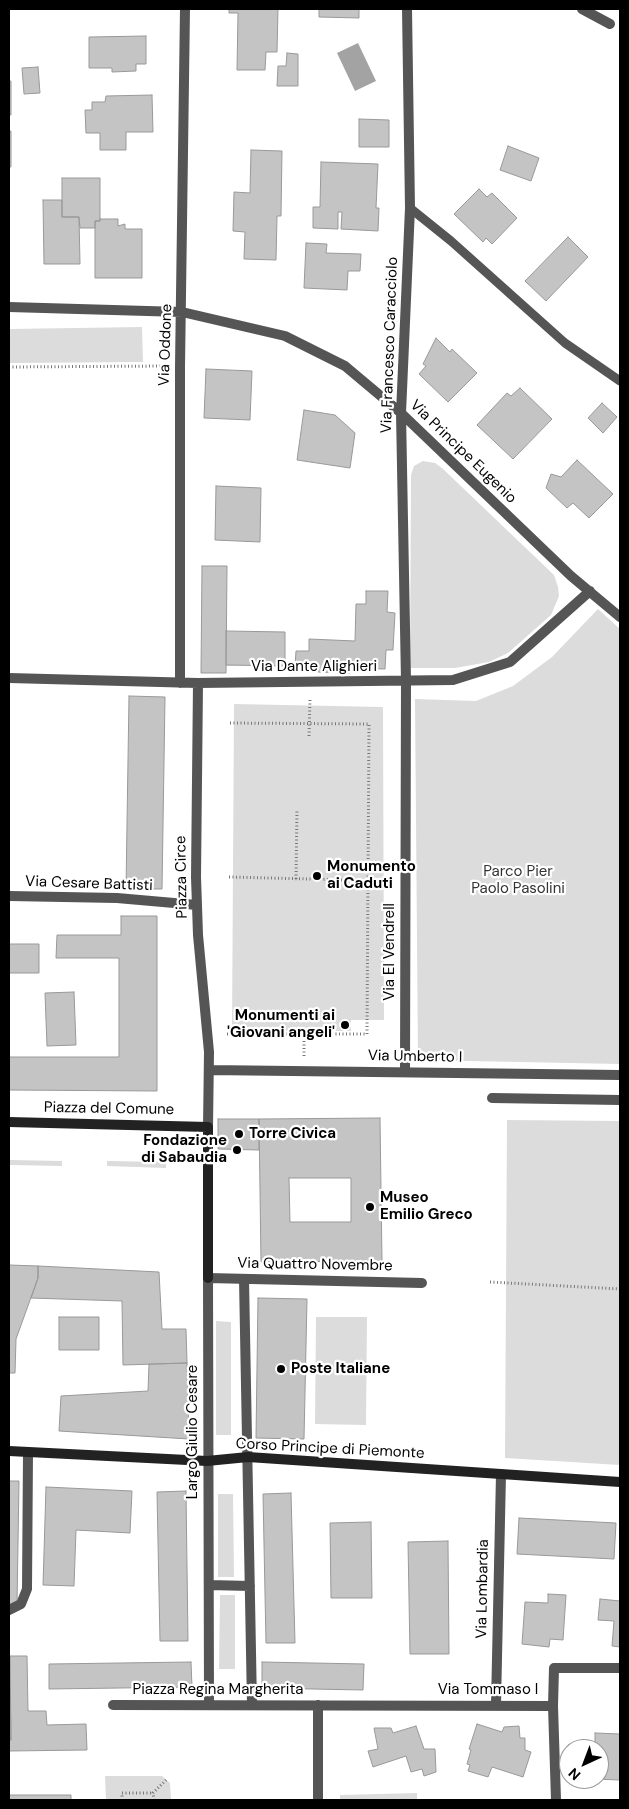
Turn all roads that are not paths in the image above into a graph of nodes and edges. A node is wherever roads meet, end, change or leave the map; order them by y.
1 (185, 9) edge
2 (407, 9) edge
3 (582, 9) edge
4 (610, 24) dead end
5 (410, 208) junction
6 (9, 306) edge
7 (182, 312) junction
8 (620, 381) edge
9 (401, 413) junction
10 (590, 591) junction
11 (620, 617) edge
12 (9, 678) edge
13 (406, 682) junction
14 (180, 683) junction
15 (198, 683) junction
16 (9, 896) edge
17 (197, 905) junction
18 (209, 1070) junction
19 (404, 1072) junction
20 (620, 1075) edge
21 (492, 1098) dead end
22 (620, 1100) edge
23 (9, 1122) edge
24 (208, 1126) junction
25 (208, 1278) junction
26 (244, 1279) junction
27 (422, 1283) dead end
28 (9, 1451) edge
29 (28, 1453) junction
30 (248, 1457) junction
31 (207, 1461) junction
32 (501, 1474) junction
33 (620, 1482) edge
34 (209, 1586) junction
35 (250, 1586) junction
36 (9, 1610) edge
37 (620, 1668) edge
38 (496, 1704) junction
39 (113, 1705) dead end
40 (209, 1705) junction
41 (252, 1705) junction
42 (318, 1705) junction
43 (553, 1706) junction
44 (318, 1800) edge
45 (556, 1800) edge

1 - 7 street, Via Oddone
2 - 5 street, Via Francesco Caracciolo
3 - 4 street
5 - 8 lane
5 - 9 street, Via Francesco Caracciolo
6 - 7 street, Via Principe Eugenio
7 - 9 street, Via Principe Eugenio
7 - 14 street, Via Oddone
9 - 10 street, Via Principe Eugenio
9 - 13 street, Via Francesco Caracciolo
10 - 11 street, Via Principe Eugenio
10 - 13 street, Via Dante Alighieri
12 - 14 street, Via Dante Alighieri
13 - 15 street, Via Dante Alighieri
13 - 19 street, Via El Vendrell
14 - 15 street, Via Dante Alighieri
15 - 17 street, Piazza Circe
16 - 17 street, Via Cesare Battisti
17 - 18 street, Piazza Circe
18 - 19 street, Via Umberto I
18 - 24 street
19 - 20 street, Via Umberto I
21 - 22 street
23 - 24 street, Piazza del Comune
24 - 25 street
25 - 26 street, Via Quattro Novembre
25 - 31 street, Largo Giulio Cesare
26 - 27 street, Via Quattro Novembre
26 - 30 street
28 - 29 street, Corso Principe di Piemonte
29 - 31 street, Corso Principe di Piemonte
29 - 36 street
30 - 31 street, Corso Principe di Piemonte
30 - 32 street, Corso Principe di Piemonte
30 - 35 street
31 - 34 street, Largo Giulio Cesare
32 - 33 street, Corso Principe di Piemonte
32 - 38 street, Via Lombardia
34 - 35 street
34 - 40 street, Largo Giulio Cesare
35 - 41 street
37 - 43 street, Via Tommaso I
38 - 42 street, Via Tommaso I
38 - 43 street, Via Tommaso I
39 - 40 street, Piazza Regina Margherita
40 - 41 street, Piazza Regina Margherita
41 - 42 street, Piazza Regina Margherita
42 - 44 street, Piazza Regina Margherita
43 - 45 street

